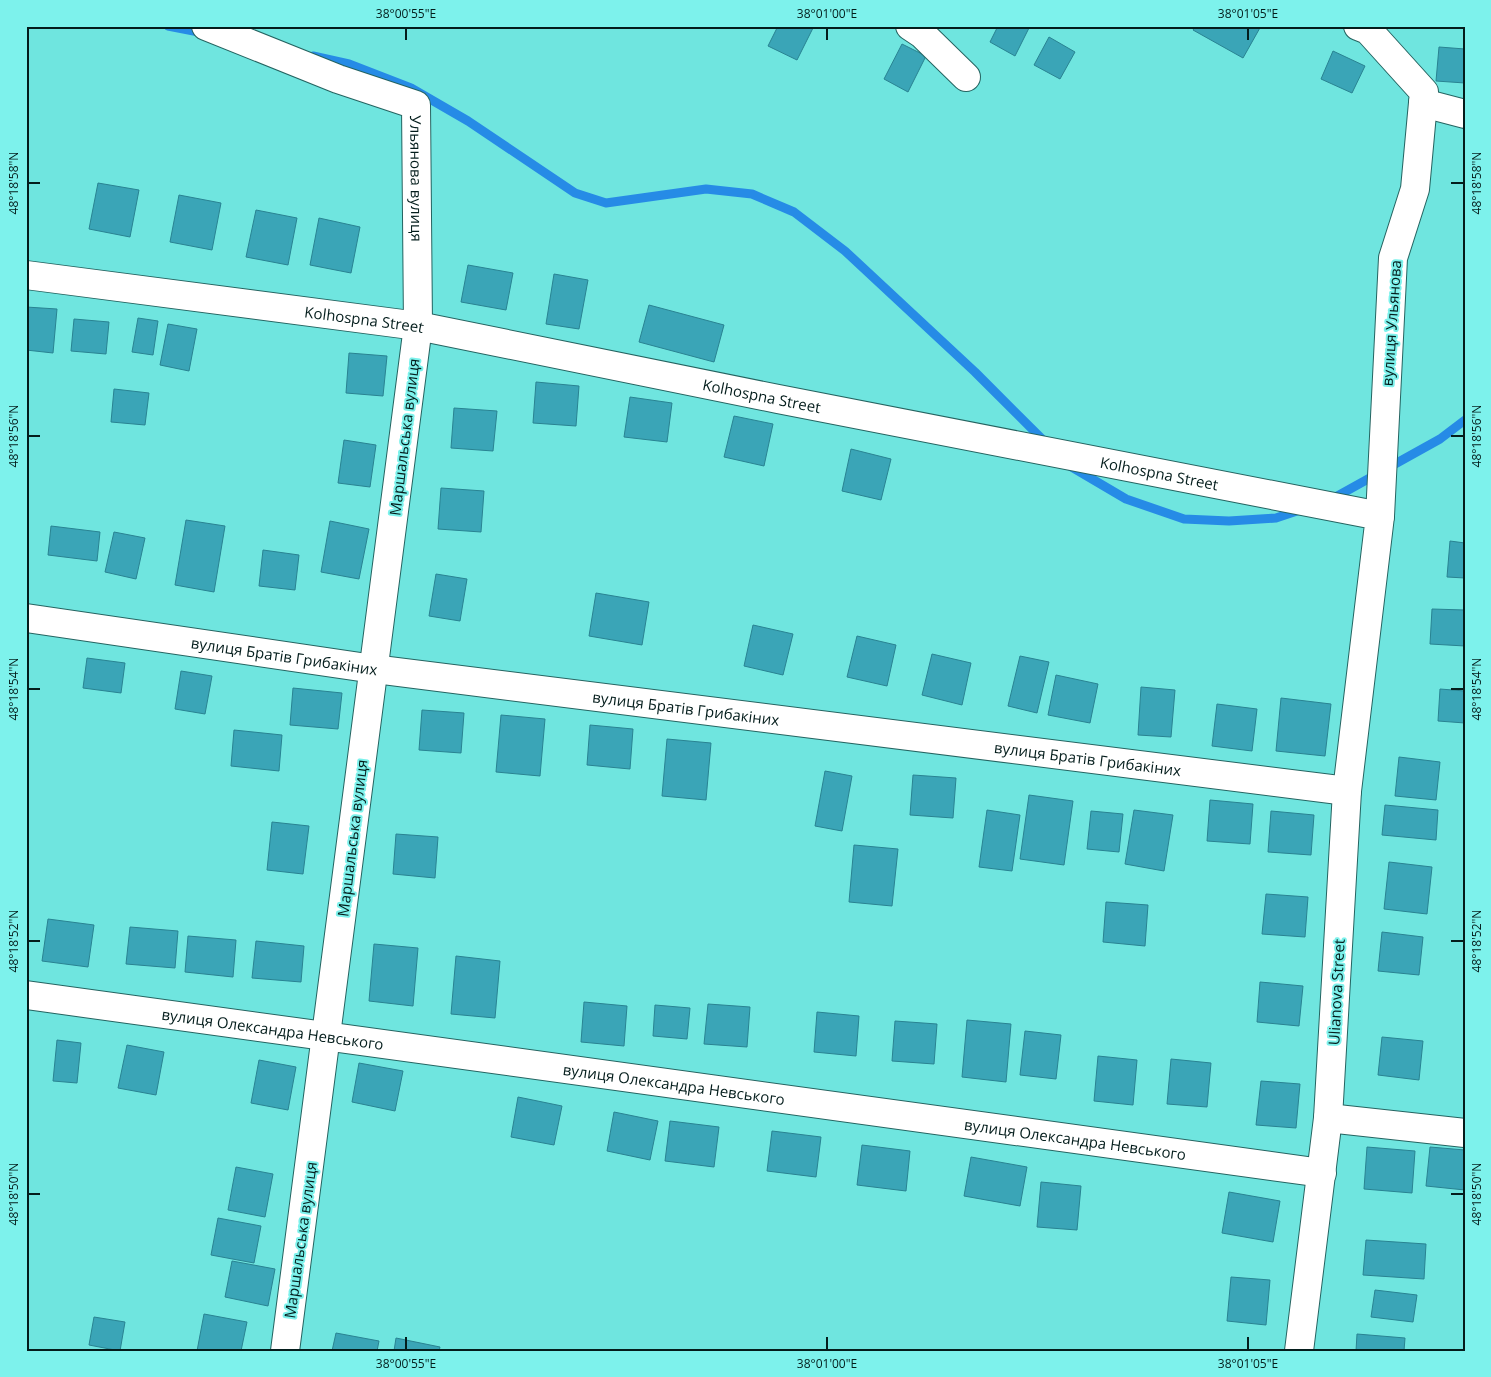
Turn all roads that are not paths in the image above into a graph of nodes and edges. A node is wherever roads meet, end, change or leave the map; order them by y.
1 (206, 26) edge
2 (910, 26) edge
3 (1358, 26) edge
4 (966, 77) dead end
5 (1423, 103) junction
6 (1465, 114) edge
7 (26, 274) edge
8 (418, 326) junction
9 (1380, 516) junction
10 (26, 618) edge
11 (374, 669) junction
12 (1347, 791) junction
13 (26, 995) edge
14 (327, 1036) junction
15 (1328, 1118) junction
16 (1465, 1133) edge
17 (1322, 1173) junction
18 (286, 1351) edge
19 (1299, 1351) edge

1 - 8 street, Ульянова вулиця
2 - 4 street
3 - 5 street
5 - 6 street
5 - 9 street, вулиця Ульянова
7 - 8 street, Kolhospna Street
8 - 9 street, Kolhospna Street
8 - 11 street, Маршальська вулиця
9 - 12 street, Ulianova Street
10 - 11 street, вулиця Братів Грибакіних
11 - 12 street, вулиця Братів Грибакіних
11 - 14 street, Маршальська вулиця
12 - 15 street, Ulianova Street
13 - 14 street, вулиця Олександра Невського
14 - 17 street, вулиця Олександра Невського
14 - 18 street, Маршальська вулиця
15 - 16 street
15 - 17 street, Ulianova Street
17 - 19 street, Ulianova Street

